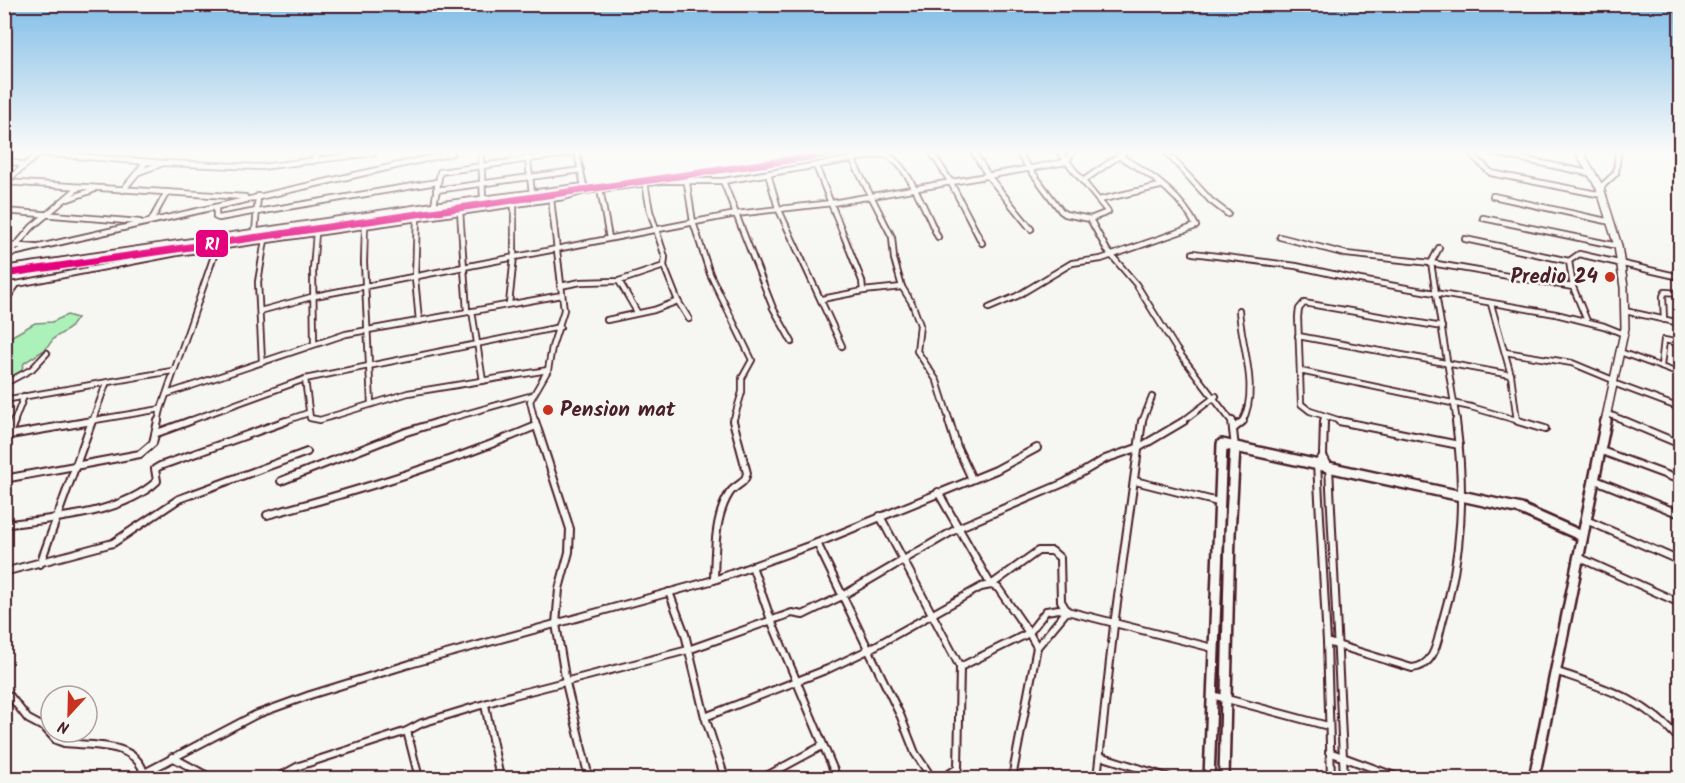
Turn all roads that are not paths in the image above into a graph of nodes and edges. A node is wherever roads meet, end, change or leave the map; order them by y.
1 (600, 189) edge
2 (76, 190) edge
3 (96, 190) edge
4 (111, 190) edge
5 (123, 190) joint
6 (287, 190) edge
7 (390, 190) edge
8 (436, 190) joint
9 (440, 190) edge
10 (484, 190) edge
11 (532, 190) edge
12 (578, 190) edge
13 (583, 190) edge
14 (646, 190) edge
15 (687, 190) edge
16 (726, 190) edge
17 (773, 190) edge
18 (824, 190) edge
19 (868, 190) edge
20 (906, 190) edge
21 (915, 190) edge
22 (954, 190) edge
23 (999, 190) edge
24 (1046, 190) edge
25 (1090, 190) edge
26 (1145, 190) edge
27 (1164, 190) edge
28 (1201, 190) edge
29 (1587, 190) edge
30 (1603, 190) edge
31 (167, 192) junction
32 (1601, 192) junction
33 (532, 193) junction
34 (258, 196) junction
35 (871, 196) junction
36 (1493, 196) dead end
37 (250, 198) junction
38 (483, 199) junction
39 (550, 199) junction
40 (1099, 200) junction
41 (63, 201) junction
42 (831, 203) junction
43 (514, 204) junction
44 (434, 205) junction
45 (216, 208) junction
46 (779, 208) junction
47 (4, 211) edge
48 (257, 211) junction
49 (460, 211) junction
50 (45, 214) junction
51 (736, 214) junction
52 (1228, 214) dead end
53 (417, 217) junction
54 (1482, 218) dead end
55 (1090, 219) junction
56 (151, 221) junction
57 (144, 222) junction
58 (693, 222) junction
59 (1612, 222) junction
60 (365, 225) junction
61 (656, 228) junction
62 (1031, 229) dead end
63 (255, 232) junction
64 (316, 233) junction
65 (938, 237) dead end
66 (1280, 237) dead end
67 (609, 238) junction
68 (1465, 239) dead end
69 (265, 240) junction
70 (982, 243) dead end
71 (4, 245) edge
72 (15, 245) junction
73 (1618, 246) junction
74 (42, 247) junction
75 (217, 247) junction
76 (1439, 248) dead end
77 (558, 249) junction
78 (1193, 252) dead end
79 (6, 255) edge
80 (1110, 255) junction
81 (514, 256) junction
82 (1569, 261) junction
83 (1431, 263) junction
84 (1621, 265) junction
85 (464, 266) junction
86 (664, 266) junction
87 (4, 269) edge
88 (415, 278) junction
89 (1680, 278) edge
90 (619, 281) junction
91 (17, 284) junction
92 (4, 285) edge
93 (366, 286) junction
94 (560, 286) junction
95 (902, 287) junction
96 (1573, 287) junction
97 (863, 291) junction
98 (1680, 293) edge
99 (1436, 294) junction
100 (562, 295) junction
101 (315, 296) junction
102 (822, 299) junction
103 (678, 301) junction
104 (4, 303) edge
105 (1491, 303) junction
106 (509, 304) junction
107 (988, 308) dead end
108 (1239, 310) dead end
109 (260, 311) junction
110 (470, 311) junction
111 (1625, 311) junction
112 (637, 312) junction
113 (689, 319) dead end
114 (607, 320) dead end
115 (1664, 320) junction
116 (419, 321) junction
117 (1587, 321) junction
118 (1680, 323) edge
119 (560, 327) junction
120 (1442, 327) junction
121 (369, 330) junction
122 (1624, 334) junction
123 (1298, 336) junction
124 (792, 342) dead end
125 (314, 343) junction
126 (1680, 343) edge
127 (477, 344) junction
128 (842, 346) dead end
129 (1504, 352) junction
130 (1620, 352) junction
131 (46, 353) dead end
132 (262, 361) junction
133 (1447, 363) junction
134 (369, 365) junction
135 (1661, 366) junction
136 (548, 370) junction
137 (172, 371) junction
138 (1300, 371) junction
139 (1680, 374) edge
140 (1511, 375) junction
141 (305, 379) junction
142 (483, 381) junction
143 (1613, 381) junction
144 (4, 384) edge
145 (106, 384) junction
146 (167, 394) junction
147 (533, 395) junction
148 (24, 396) junction
149 (1216, 396) junction
150 (1152, 397) dead end
151 (4, 400) edge
152 (1454, 403) junction
153 (371, 404) junction
154 (1680, 408) edge
155 (161, 409) junction
156 (308, 413) junction
157 (1606, 413) junction
158 (1324, 418) junction
159 (1516, 421) junction
160 (93, 422) junction
161 (536, 426) junction
162 (1233, 429) junction
163 (1545, 429) dead end
164 (157, 433) junction
165 (7, 436) edge
166 (1229, 444) junction
167 (1680, 444) edge
168 (1459, 445) junction
169 (4, 447) edge
170 (1140, 447) junction
171 (1037, 448) dead end
172 (1599, 450) junction
173 (307, 452) dead end
174 (1323, 456) junction
175 (1317, 464) junction
176 (76, 466) junction
177 (1329, 467) junction
178 (4, 479) edge
179 (972, 479) junction
180 (1593, 479) junction
181 (1680, 480) edge
182 (281, 481) dead end
183 (1136, 481) junction
184 (938, 492) junction
185 (1463, 496) junction
186 (1218, 502) junction
187 (1680, 514) edge
188 (267, 515) dead end
189 (58, 516) junction
190 (880, 516) junction
191 (1586, 520) junction
192 (4, 525) edge
193 (960, 528) junction
194 (1582, 536) junction
195 (817, 543) junction
196 (1577, 557) junction
197 (903, 561) junction
198 (1680, 561) edge
199 (40, 564) junction
200 (752, 566) junction
201 (4, 572) edge
202 (714, 580) junction
203 (991, 585) junction
204 (1215, 587) junction
205 (1228, 590) junction
206 (669, 592) junction
207 (842, 596) junction
208 (1680, 603) edge
209 (1067, 611) junction
210 (933, 614) junction
211 (771, 620) junction
212 (556, 624) junction
213 (1114, 625) junction
214 (1029, 633) junction
215 (1327, 642) junction
216 (1037, 647) junction
217 (1339, 647) junction
218 (1213, 648) junction
219 (688, 650) junction
220 (868, 650) junction
221 (960, 667) junction
222 (1555, 671) junction
223 (796, 682) junction
224 (566, 683) junction
225 (1328, 684) junction
226 (1340, 687) junction
227 (1211, 694) junction
228 (10, 696) dead end
229 (1226, 699) junction
230 (485, 705) junction
231 (705, 717) junction
232 (1329, 726) junction
233 (407, 731) junction
234 (1680, 740) edge
235 (822, 746) junction
236 (1329, 752) junction
237 (1100, 756) junction
238 (172, 757) junction
239 (1343, 757) junction
240 (144, 772) junction
241 (588, 777) edge
242 (135, 778) edge
243 (211, 778) edge
244 (277, 778) edge
245 (418, 778) edge
246 (500, 778) edge
247 (579, 778) edge
248 (725, 778) edge
249 (763, 778) edge
250 (837, 778) edge
251 (932, 778) edge
252 (943, 778) edge
253 (1012, 778) edge
254 (1097, 778) edge
255 (1170, 778) edge
256 (1209, 778) edge
257 (1224, 778) edge
258 (1331, 778) edge
259 (1344, 778) edge
260 (1400, 778) edge
261 (1534, 778) edge

1 - 67 street
2 - 41 street
3 - 41 street
4 - 5 street
5 - 31 street
6 - 34 street
7 - 48 street
8 - 9 street
8 - 44 street
10 - 38 street
11 - 33 street
12 - 33 street
13 - 39 street
14 - 61 street
15 - 58 street
16 - 51 street
17 - 46 street
18 - 42 street
19 - 35 street
20 - 35 street
21 - 65 street
22 - 70 street
23 - 62 street
24 - 55 street
25 - 40 street
26 - 40 street
27 - 80 street
28 - 52 street
29 - 32 street
30 - 32 street
31 - 37 street
31 - 56 street
32 - 59 street
33 - 38 street
34 - 37 street
34 - 48 street
35 - 42 street
35 - 95 street
36 - 59 street
37 - 45 street
38 - 44 street
39 - 43 street
39 - 77 street
40 - 55 street
41 - 50 street
42 - 46 street
42 - 97 street
43 - 49 street
43 - 81 street
44 - 63 street
45 - 48 street
45 - 56 street
46 - 51 street
46 - 102 street
47 - 50 street
48 - 63 street
49 - 53 street
49 - 85 street
50 - 57 street
50 - 72 street
51 - 58 street
51 - 124 street
53 - 60 street
53 - 88 street
54 - 73 street
55 - 80 street
56 - 57 street
57 - 74 street
58 - 61 street
58 - 202 street
59 - 73 street
60 - 64 street
60 - 93 street
61 - 67 street
61 - 86 street
63 - 87 street
64 - 69 street
64 - 101 street
66 - 83 street
67 - 77 street
68 - 82 street
69 - 75 street
69 - 109 street
71 - 72 street
72 - 74 street
72 - 79 street
73 - 84 street
74 - 79 street
75 - 91 street
75 - 137 street
76 - 83 street
77 - 81 street
77 - 94 street
78 - 99 street
80 - 107 street
80 - 149 street
81 - 85 street
81 - 106 street
82 - 84 street
82 - 96 street
83 - 96 street
83 - 99 street
84 - 89 street
84 - 111 street
85 - 88 street
85 - 110 street
86 - 90 street
86 - 103 street
88 - 93 street
88 - 116 street
90 - 94 street
90 - 112 street
91 - 92 street
91 - 104 street
93 - 101 street
93 - 121 street
94 - 100 street
95 - 97 street
95 - 179 street
96 - 117 street
97 - 102 street
98 - 115 street
99 - 105 street
99 - 120 street
100 - 106 street
100 - 119 street
101 - 109 street
101 - 125 street
102 - 128 street
103 - 112 street
103 - 113 street
105 - 117 street
105 - 129 street
106 - 110 street
108 - 162 street
109 - 132 street
110 - 116 street
110 - 127 street
111 - 115 street
111 - 122 street
112 - 114 street
115 - 118 street
116 - 121 street
117 - 122 street
119 - 127 street
119 - 136 street
120 - 123 street
120 - 133 street
121 - 125 street
121 - 134 street
122 - 130 street
123 - 133 street
123 - 138 street
125 - 132 street
126 - 135 street
127 - 134 street
127 - 142 street
129 - 140 street
129 - 143 street
130 - 135 street
130 - 143 street
131 - 144 street
132 - 146 street
133 - 140 street
133 - 152 street
134 - 141 street
134 - 153 street
135 - 139 street
136 - 142 street
136 - 147 street
137 - 145 street
137 - 146 street
138 - 152 street
138 - 158 street
140 - 159 street
141 - 156 street
141 - 164 street
142 - 153 street
143 - 154 street
143 - 157 street
145 - 148 street
145 - 160 street
146 - 155 street
147 - 161 street
147 - 182 street
148 - 151 street
148 - 165 street
149 - 162 street
149 - 170 street
150 - 170 street
152 - 159 street
152 - 168 street
153 - 156 street
155 - 160 street
155 - 164 street
156 - 189 street
157 - 167 street
157 - 172 street
158 - 168 street
158 - 174 street
159 - 163 street
160 - 165 street
160 - 176 street
161 - 188 street
161 - 212 street
162 - 166 street
164 - 176 street
165 - 169 street
166 - 175 street
166 - 186 street
166 - 205 street
168 - 185 street
170 - 183 street
170 - 193 street
171 - 179 street
172 - 180 street
172 - 181 street
173 - 199 street
174 - 175 street
174 - 177 street
175 - 177 street
175 - 215 street
176 - 178 street
176 - 189 street
177 - 185 street
177 - 217 street
179 - 184 street
180 - 187 street
180 - 191 street
183 - 186 street
183 - 213 street
184 - 190 street
184 - 193 street
185 - 194 street
185 - 217 street
186 - 204 street
189 - 192 street
189 - 199 street
190 - 195 street
190 - 197 street
191 - 194 street
191 - 198 street
193 - 197 street
193 - 203 street
194 - 196 street
195 - 200 street
195 - 207 street
196 - 208 street
196 - 222 street
197 - 207 street
197 - 210 street
199 - 201 street
200 - 202 street
200 - 211 street
202 - 206 street
203 - 209 street
203 - 210 street
203 - 214 street
204 - 205 street
204 - 218 street
205 - 229 street
206 - 212 street
206 - 219 street
207 - 211 street
207 - 220 street
209 - 213 street
209 - 214 street
209 - 216 street
210 - 220 street
210 - 221 street
211 - 219 street
211 - 223 street
212 - 224 street
212 - 238 street
213 - 218 street
213 - 237 street
214 - 216 street
214 - 221 street
215 - 217 street
215 - 225 street
216 - 253 street
217 - 226 street
218 - 227 street
219 - 224 street
219 - 231 street
220 - 223 street
220 - 251 street
221 - 252 street
222 - 234 street
222 - 261 street
223 - 231 street
223 - 235 street
224 - 230 street
224 - 241 street
225 - 226 street
225 - 232 street
226 - 239 street
227 - 229 street
227 - 256 street
228 - 240 street
229 - 232 street
229 - 257 street
230 - 233 street
230 - 246 street
231 - 248 street
232 - 236 street
233 - 244 street
233 - 245 street
235 - 249 street
235 - 250 street
236 - 239 street
236 - 258 street
237 - 254 street
237 - 255 street
238 - 240 street
238 - 243 street
239 - 259 street
239 - 260 street
240 - 242 street
241 - 247 street

